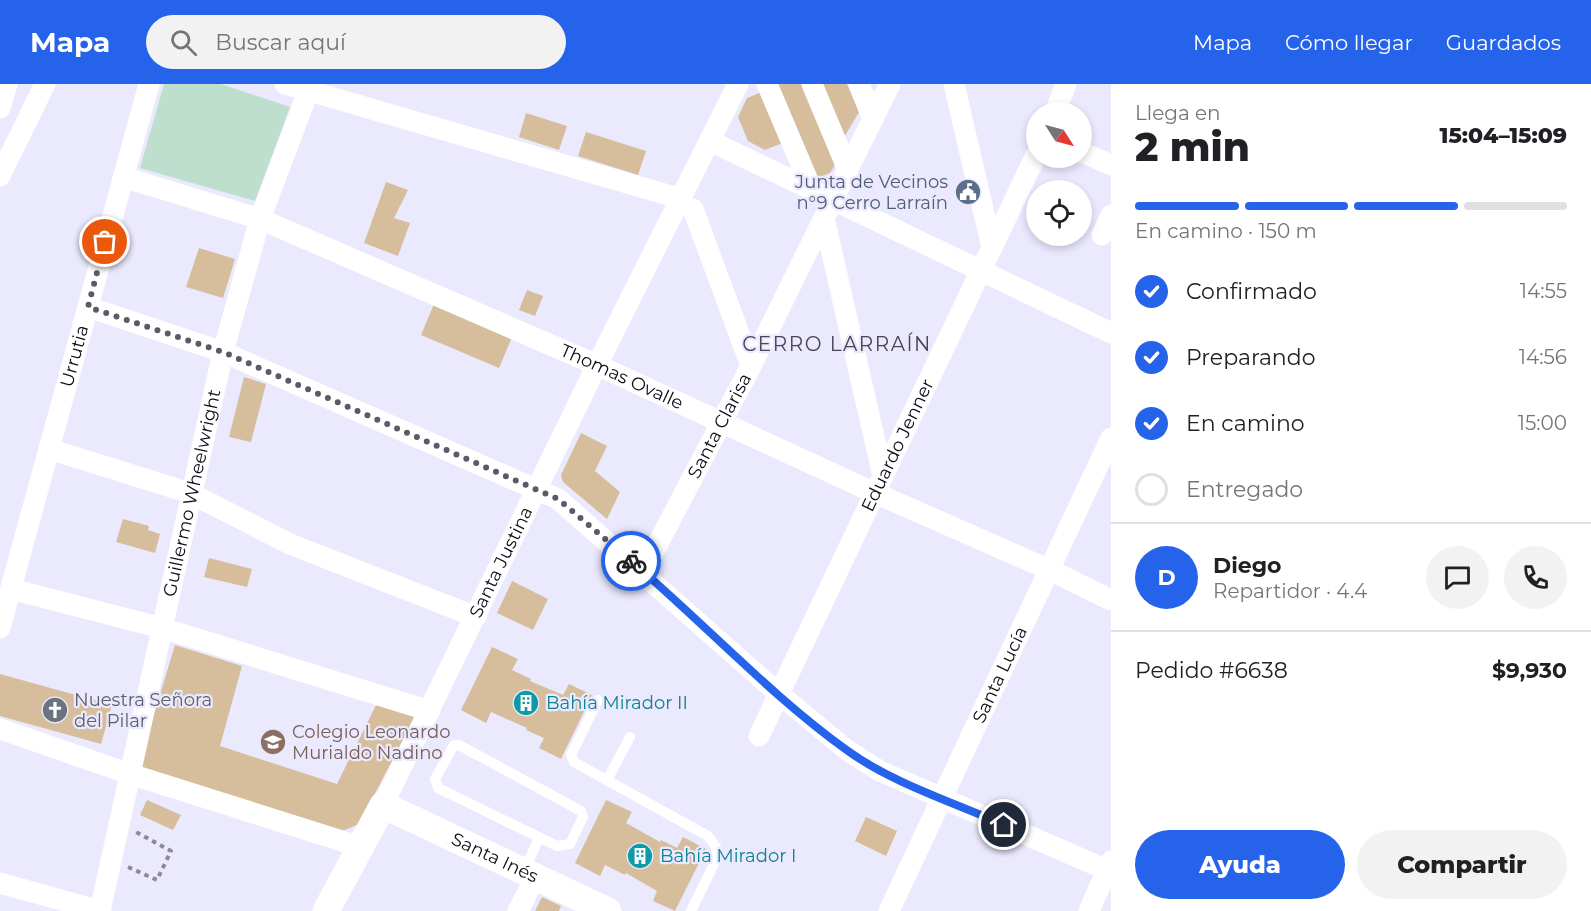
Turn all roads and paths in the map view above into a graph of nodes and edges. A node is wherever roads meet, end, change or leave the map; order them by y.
1 (7, 84) edge
2 (45, 84) edge
3 (149, 84) edge
4 (285, 84) edge
5 (738, 84) edge
6 (767, 84) edge
7 (812, 84) edge
8 (859, 84) edge
9 (890, 84) edge
10 (954, 84) edge
11 (1066, 84) edge
12 (313, 86) edge
13 (1059, 102) edge
14 (0, 108) edge
15 (873, 119) junction
16 (0, 136) edge
17 (710, 141) junction
18 (1092, 156) edge
19 (1111, 165) edge
20 (4, 168) edge
21 (1030, 168) edge
22 (848, 170) junction
23 (123, 177) junction
24 (812, 190) junction
25 (688, 204) junction
26 (828, 209) junction
27 (1111, 215) edge
28 (260, 219) junction
29 (1102, 235) dead end
30 (992, 248) junction
31 (981, 271) junction
32 (88, 307) junction
33 (1111, 333) edge
34 (223, 352) junction
35 (597, 365) junction
36 (751, 366) junction
37 (723, 422) junction
38 (1111, 438) edge
39 (49, 449) junction
40 (879, 485) junction
41 (538, 491) junction
42 (190, 493) junction
43 (1050, 570) junction
44 (643, 572) junction
45 (10, 589) junction
46 (1111, 600) edge
47 (476, 617) junction
48 (0, 628) edge
49 (162, 628) junction
50 (778, 693) junction
51 (598, 700) dead end
52 (430, 711) junction
53 (0, 729) edge
54 (759, 736) dead end
55 (630, 737) dead end
56 (130, 774) junction
57 (608, 780) junction
58 (943, 797) junction
59 (383, 805) junction
60 (119, 824) junction
61 (539, 838) junction
62 (361, 847) junction
63 (111, 858) junction
64 (1109, 866) edge
65 (530, 875) junction
66 (0, 883) edge
67 (100, 911) edge
68 (326, 911) edge
69 (518, 911) edge
70 (608, 911) edge
71 (691, 911) edge
72 (890, 911) edge
73 (1089, 911) edge

1 - 14 street
2 - 20 street
3 - 23 street, Urrutia
4 - 12 street
5 - 17 street, Santa Justina
6 - 24 street
7 - 22 street
8 - 15 street
9 - 15 street, Santa Clarisa
10 - 30 street
11 - 13 street
12 - 25 street
12 - 28 street, Guillermo Wheelwright
15 - 22 street, Santa Clarisa
16 - 20 street
17 - 24 street
17 - 25 street, Santa Justina
18 - 19 street
21 - 30 street, Eduardo Jenner
22 - 26 street, Santa Clarisa
23 - 28 street, Thomas Ovalle
23 - 32 street, Urrutia
24 - 26 street
25 - 35 street, Santa Justina
25 - 36 street
26 - 31 street
26 - 36 street, Santa Clarisa
26 - 40 street
27 - 29 street
28 - 34 street, Guillermo Wheelwright
28 - 35 street, Thomas Ovalle
30 - 31 street, Eduardo Jenner
31 - 33 street
31 - 40 street, Eduardo Jenner
32 - 34 street
32 - 39 street, Urrutia
34 - 41 street
34 - 42 street, Guillermo Wheelwright
35 - 37 street, Thomas Ovalle
35 - 41 street, Santa Justina
36 - 37 street, Santa Clarisa
37 - 40 street, Thomas Ovalle
37 - 44 street, Santa Clarisa
38 - 43 street, Santa Lucía
39 - 42 street
39 - 45 street, Urrutia
40 - 43 street, Thomas Ovalle
40 - 50 street, Eduardo Jenner
41 - 44 street
41 - 47 street, Santa Justina
42 - 47 street
42 - 49 street, Guillermo Wheelwright
43 - 46 street, Thomas Ovalle
43 - 58 street, Santa Lucía
44 - 50 street
45 - 48 street, Urrutia
45 - 49 street
47 - 52 street, Santa Justina
49 - 52 street
49 - 56 street, Guillermo Wheelwright
50 - 54 street, Eduardo Jenner
50 - 58 street
51 - 57 lane
52 - 59 street, Santa Justina
53 - 56 street
55 - 57 lane
56 - 60 street, Guillermo Wheelwright
56 - 62 street
57 - 71 lane
58 - 64 street
58 - 72 street, Santa Lucía
59 - 62 street, Santa Justina
59 - 65 street, Santa Inés
60 - 63 street, Guillermo Wheelwright
60 - 63 path
61 - 61 lane
61 - 65 lane
62 - 68 street, Santa Justina
63 - 67 street, Guillermo Wheelwright
64 - 73 street
65 - 69 street
65 - 70 street, Santa Inés
66 - 67 street

